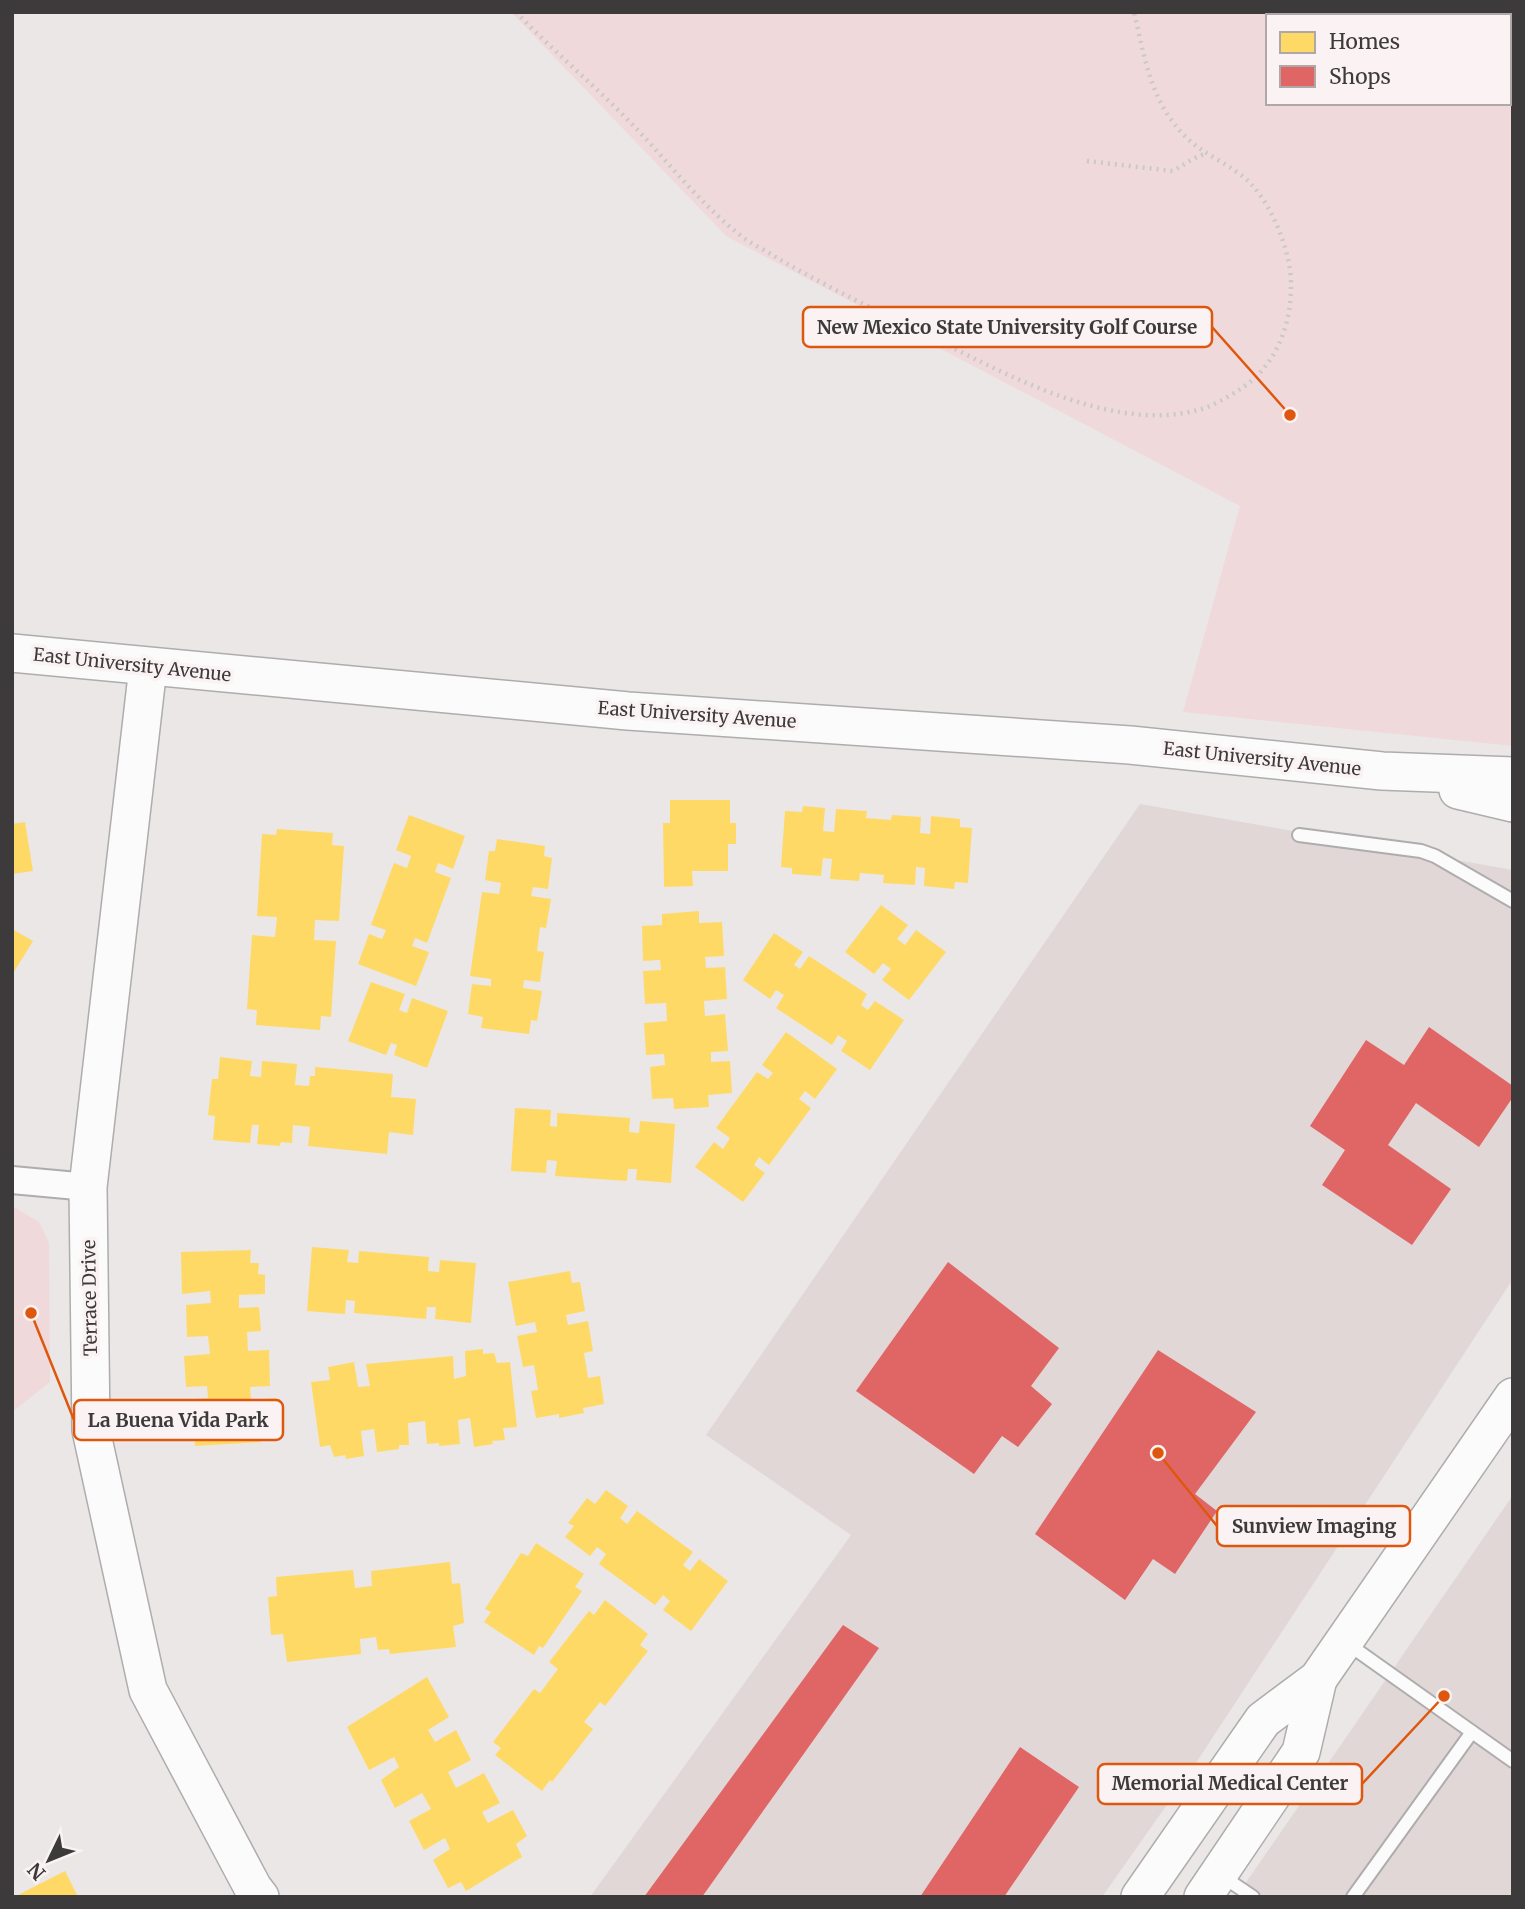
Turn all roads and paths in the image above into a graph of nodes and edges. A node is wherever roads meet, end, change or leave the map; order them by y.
1 (516, 12) edge
2 (1134, 12) edge
3 (1206, 154) junction
4 (1087, 161) dead end
5 (12, 653) edge
6 (148, 667) junction
7 (1382, 771) junction
8 (1513, 776) edge
9 (1513, 803) edge
10 (1299, 835) dead end
11 (1513, 901) edge
12 (12, 1180) edge
13 (88, 1187) junction
14 (1513, 1397) edge
15 (1345, 1641) junction
16 (1318, 1679) junction
17 (1472, 1731) junction
18 (1513, 1761) edge
19 (1188, 1827) junction
20 (1217, 1876) edge
21 (260, 1897) edge
22 (1140, 1897) edge
23 (1253, 1897) edge
24 (1353, 1897) edge

1 - 3 path
2 - 3 path
3 - 4 path
5 - 6 main road, East University Avenue
6 - 7 main road, East University Avenue
6 - 13 main road, Terrace Drive
7 - 8 main road, East University Avenue
7 - 9 main road, East University Avenue
10 - 11 lane
12 - 13 street
13 - 21 main road, Terrace Drive
14 - 15 main road
15 - 16 main road
15 - 17 lane
16 - 19 main road
16 - 20 main road
17 - 18 lane
17 - 24 lane
19 - 20 main road
19 - 22 main road
20 - 23 lane

